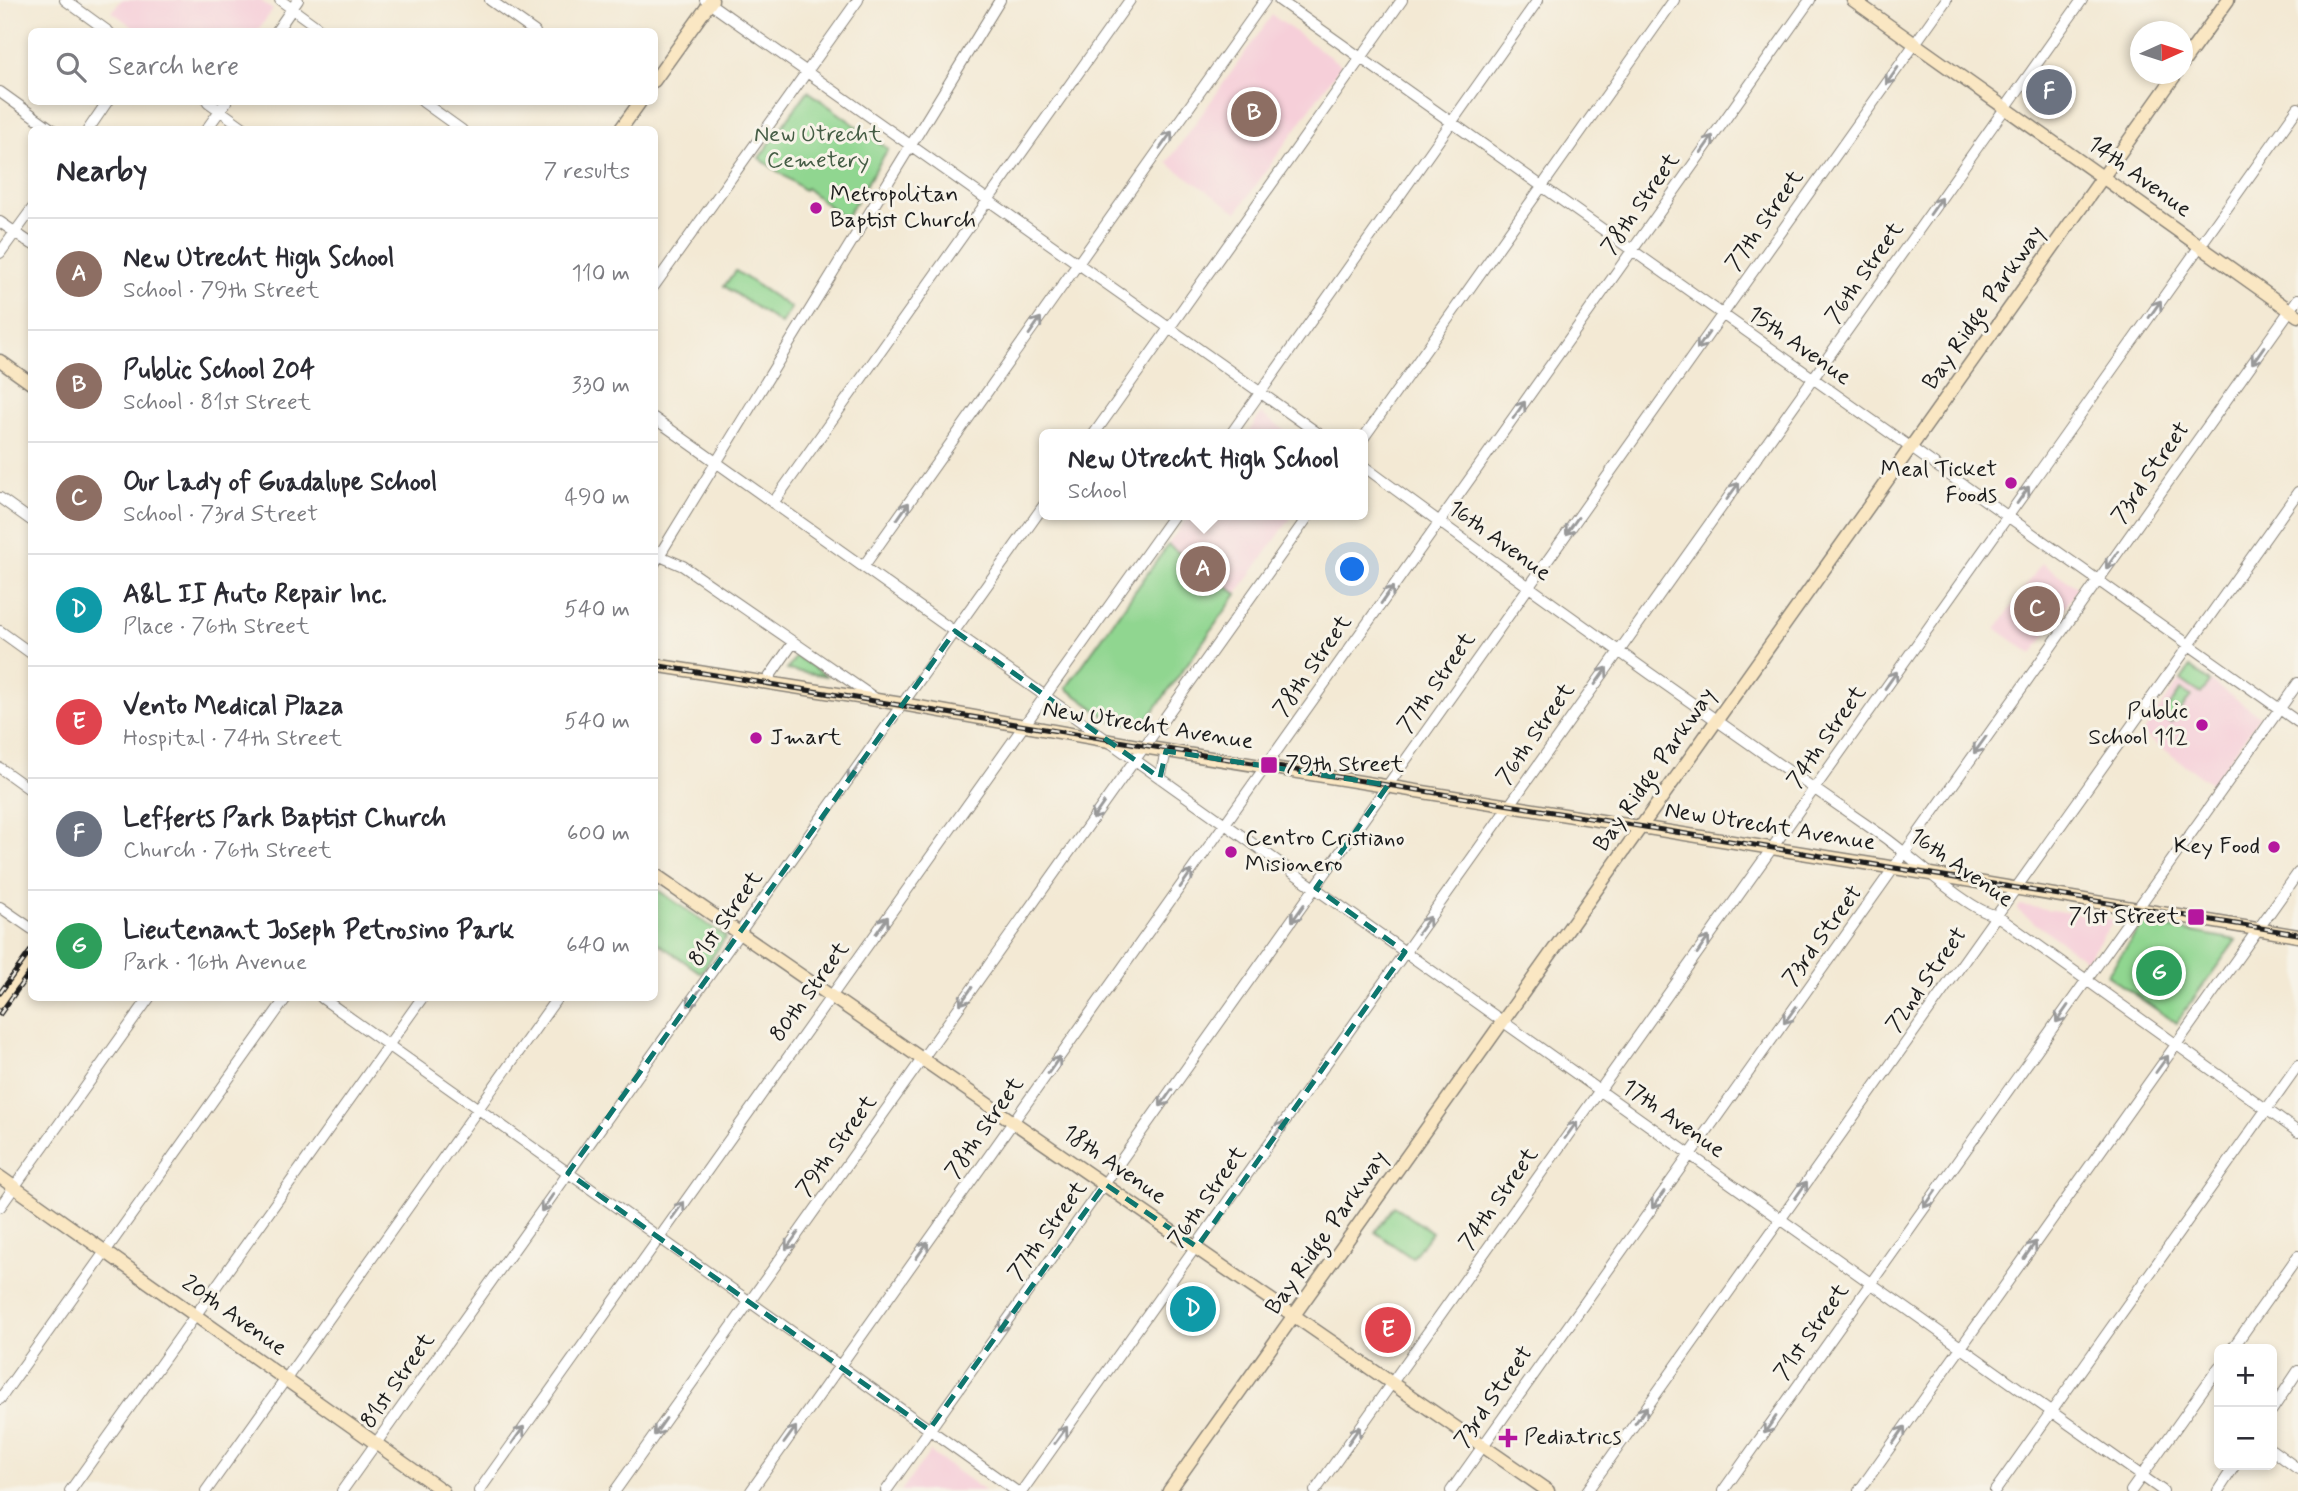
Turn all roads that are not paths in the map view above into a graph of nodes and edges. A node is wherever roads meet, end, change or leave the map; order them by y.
1 (65, 0) edge
2 (280, 0) edge
3 (490, 0) edge
4 (858, 0) edge
5 (1000, 0) edge
6 (1130, 0) edge
7 (1265, 0) edge
8 (1279, 0) edge
9 (1402, 0) edge
10 (1538, 0) edge
11 (1674, 0) edge
12 (1810, 0) edge
13 (1853, 0) edge
14 (1946, 0) edge
15 (2082, 0) edge
16 (2228, 0) edge
17 (709, 1) edge
18 (295, 4) edge
19 (104, 28) edge
20 (279, 28) edge
21 (320, 28) edge
22 (529, 28) edge
23 (1915, 44) junction
24 (2193, 49) edge
25 (1361, 58) junction
26 (807, 72) junction
27 (658, 75) edge
28 (2169, 84) edge
29 (0, 92) edge
30 (105, 105) edge
31 (427, 105) edge
32 (635, 105) edge
33 (223, 106) edge
34 (2007, 107) junction
35 (2298, 108) edge
36 (1451, 122) junction
37 (47, 126) edge
38 (91, 126) edge
39 (209, 126) edge
40 (243, 126) edge
41 (456, 126) edge
42 (622, 126) edge
43 (911, 146) junction
44 (2102, 177) junction
45 (1541, 186) junction
46 (989, 200) junction
47 (28, 214) edge
48 (0, 222) edge
49 (15, 232) junction
50 (28, 241) edge
51 (2200, 246) junction
52 (1632, 251) junction
53 (0, 253) edge
54 (1079, 264) junction
55 (658, 280) edge
56 (2298, 299) edge
57 (2294, 313) edge
58 (1722, 315) junction
59 (1168, 329) junction
60 (0, 361) edge
61 (1814, 378) junction
62 (28, 379) edge
63 (1261, 392) junction
64 (658, 421) edge
65 (1098, 429) edge
66 (1235, 429) edge
67 (1312, 429) edge
68 (1368, 431) edge
69 (1910, 448) junction
70 (718, 462) junction
71 (1368, 469) edge
72 (2298, 492) edge
73 (0, 498) edge
74 (773, 503) junction
75 (1039, 512) edge
76 (2007, 517) junction
77 (28, 518) edge
78 (1170, 520) edge
79 (1305, 520) edge
80 (1439, 522) junction
81 (658, 555) edge
82 (658, 559) edge
83 (863, 567) junction
84 (2097, 582) junction
85 (1529, 586) junction
86 (0, 631) edge
87 (955, 631) junction
88 (793, 643) junction
89 (2189, 645) junction
90 (1619, 650) junction
91 (28, 651) edge
92 (658, 666) edge
93 (765, 683) junction
94 (2298, 683) edge
95 (1045, 695) junction
96 (876, 699) junction
97 (902, 704) junction
98 (2280, 709) junction
99 (1717, 719) junction
100 (2298, 722) edge
101 (1023, 726) junction
102 (1107, 741) junction
103 (1143, 747) junction
104 (1166, 751) junction
105 (1134, 760) junction
106 (1265, 766) junction
107 (0, 768) edge
108 (1160, 778) junction
109 (1388, 785) junction
110 (28, 788) edge
111 (1814, 789) junction
112 (1509, 805) junction
113 (1226, 823) junction
114 (1640, 828) junction
115 (1772, 849) junction
116 (1905, 851) junction
117 (1895, 867) junction
118 (1930, 873) junction
119 (2298, 873) edge
120 (658, 877) edge
121 (1316, 888) junction
122 (2016, 888) junction
123 (0, 907) edge
124 (2136, 909) junction
125 (1996, 915) junction
126 (28, 926) edge
127 (2258, 929) junction
128 (740, 933) junction
129 (2298, 936) edge
130 (1405, 952) junction
131 (28, 963) edge
132 (2086, 980) junction
133 (832, 995) junction
134 (147, 1001) edge
135 (284, 1001) edge
136 (327, 1001) edge
137 (420, 1001) edge
138 (555, 1001) edge
139 (0, 1002) edge
140 (1502, 1021) junction
141 (389, 1044) junction
142 (2176, 1044) junction
143 (923, 1058) junction
144 (2298, 1065) edge
145 (1600, 1090) junction
146 (478, 1109) junction
147 (2266, 1110) junction
148 (1014, 1121) junction
149 (2298, 1132) edge
150 (1690, 1154) junction
151 (568, 1173) junction
152 (0, 1177) edge
153 (1105, 1184) junction
154 (14, 1187) junction
155 (0, 1207) edge
156 (1781, 1219) junction
157 (659, 1237) junction
158 (1197, 1247) junction
159 (106, 1251) junction
160 (2298, 1256) edge
161 (1871, 1283) junction
162 (749, 1302) junction
163 (196, 1315) junction
164 (1294, 1316) junction
165 (2236, 1344) edge
166 (1961, 1347) junction
167 (840, 1366) junction
168 (2298, 1371) edge
169 (2214, 1374) edge
170 (286, 1380) junction
171 (1391, 1383) junction
172 (0, 1399) edge
173 (2274, 1407) edge
174 (2051, 1412) junction
175 (929, 1430) junction
176 (377, 1443) junction
177 (1482, 1446) junction
178 (2277, 1454) edge
179 (2298, 1469) edge
180 (2232, 1470) edge
181 (2141, 1476) junction
182 (70, 1491) edge
183 (206, 1491) edge
184 (342, 1491) edge
185 (443, 1491) edge
186 (479, 1491) edge
187 (615, 1491) edge
188 (751, 1491) edge
189 (886, 1491) edge
190 (1016, 1491) edge
191 (1022, 1491) edge
192 (1169, 1491) edge
193 (1315, 1491) edge
194 (1451, 1491) edge
195 (1548, 1491) edge
196 (1587, 1491) edge
197 (1723, 1491) edge
198 (1859, 1491) edge
199 (1995, 1491) edge
200 (2131, 1491) edge
201 (2163, 1491) edge
202 (2218, 1491) edge

1 - 19 street
2 - 18 street
3 - 22 street
4 - 26 street
5 - 43 street
6 - 46 street
54 -> 7 street
8 - 25 street, 15th Avenue
9 - 25 street
10 - 36 street
11 - 45 street
52 -> 12 street, 78th Street
13 - 23 street, 14th Avenue
14 - 23 street, 77th Street
15 - 34 street, 76th Street
16 - 24 street
17 - 26 street
17 - 27 street
18 - 20 street
18 - 21 street
23 - 34 street, 14th Avenue
23 -> 58 street, 77th Street
25 - 36 street, 15th Avenue
25 - 59 street
26 - 43 street
26 - 55 street
28 - 44 street, Bay Ridge Parkway
29 - 37 street
30 - 38 street
31 - 41 street
32 - 42 street
33 - 39 street
33 - 40 street
34 - 44 street, 14th Avenue
61 -> 34 street, 76th Street
35 - 51 street, 74th Street
36 - 45 street, 15th Avenue
36 - 63 street
43 - 46 street
43 - 70 street
44 - 51 street, 14th Avenue
44 - 69 street, Bay Ridge Parkway
45 - 52 street, 15th Avenue
45 - 68 street
46 - 54 street
46 - 74 street
47 - 49 street
48 - 49 street
49 - 50 street
49 - 53 street
51 - 57 street, 14th Avenue
76 -> 51 street, 74th Street
52 - 58 street, 15th Avenue
80 -> 52 street, 78th Street
54 - 59 street
83 -> 54 street
56 - 57 street, 73rd Street
57 -> 84 street, 73rd Street
58 - 61 street, 15th Avenue
58 -> 85 street, 77th Street
59 - 63 street
59 - 65 street
60 - 62 street
61 - 69 street, 15th Avenue
90 -> 61 street, 76th Street
63 - 66 street
63 - 67 street
64 - 70 street, 17th Avenue
69 - 76 street, 15th Avenue
69 - 99 street, Bay Ridge Parkway
70 - 74 street, 17th Avenue
70 - 81 street
71 - 80 street, 16th Avenue
72 - 89 street, 72nd Street
73 - 77 street
74 - 83 street, 17th Avenue
75 - 87 street, 81st Street
76 - 84 street, 15th Avenue
111 -> 76 street, 74th Street
78 - 95 street, 80th Street
79 - 103 street, 79th Street
80 - 85 street, 16th Avenue
106 -> 80 street, 78th Street
82 - 88 street
83 - 87 street, 17th Avenue
84 - 89 street, 15th Avenue
84 -> 116 street, 73rd Street
85 - 90 street, 16th Avenue
85 - 109 street, 77th Street
86 - 91 street
87 - 95 street, 17th Avenue
87 - 97 street, 81st Street
88 - 93 street
88 - 96 street
89 - 98 street, 15th Avenue
89 - 122 street, 72nd Street
90 - 99 street, 16th Avenue
112 -> 90 street, 76th Street
92 - 93 street, New Utrecht Avenue
93 - 96 street, New Utrecht Avenue
94 - 98 street, 71st Street
95 - 101 street, 80th Street
95 - 102 street, 17th Avenue
96 - 97 street, New Utrecht Avenue
97 - 101 street, New Utrecht Avenue
97 -> 128 street, 81st Street
98 - 100 street, 15th Avenue
98 - 124 street, 71st Street
99 - 111 street, 16th Avenue
99 - 114 street, Bay Ridge Parkway
101 - 102 street, New Utrecht Avenue
133 -> 101 street, 80th Street
102 - 103 street, New Utrecht Avenue
102 - 105 street, 17th Avenue
103 - 104 street, New Utrecht Avenue
103 - 105 street, 79th Street
104 - 106 street, New Utrecht Avenue
104 - 108 street
105 - 108 street, 17th Avenue
105 -> 143 street, 79th Street
106 - 109 street, New Utrecht Avenue
106 - 113 street, 78th Street
107 - 110 street
108 - 113 street, 17th Avenue
109 - 112 street, New Utrecht Avenue
109 - 121 street, 77th Street
111 - 115 street, 74th Street
111 - 116 street, 16th Avenue
112 - 114 street, New Utrecht Avenue
130 -> 112 street, 76th Street
113 - 121 street, 17th Avenue
148 -> 113 street, 78th Street
114 - 115 street, New Utrecht Avenue
114 - 140 street, Bay Ridge Parkway
115 - 117 street, New Utrecht Avenue
145 -> 115 street, 74th Street
116 - 117 street, 73rd Street
116 - 118 street, 16th Avenue
117 - 118 street, New Utrecht Avenue
117 -> 150 street, 73rd Street
118 - 122 street, New Utrecht Avenue
118 - 125 street, 16th Avenue
119 - 127 street
120 - 128 street, 18th Avenue
121 - 130 street, 17th Avenue
121 -> 153 street, 77th Street
122 - 124 street, New Utrecht Avenue
122 - 125 street, 72nd Street
123 - 126 street
124 - 127 street, New Utrecht Avenue
124 - 132 street, 71st Street
125 - 132 street, 16th Avenue
156 -> 125 street, 72nd Street
127 - 129 street, New Utrecht Avenue
127 - 142 street
128 - 133 street, 18th Avenue
128 -> 151 street, 81st Street
130 - 140 street, 17th Avenue
158 -> 130 street, 76th Street
131 - 139 street
132 - 142 street, 16th Avenue
132 -> 161 street, 71st Street
133 - 143 street, 18th Avenue
157 -> 133 street, 80th Street
134 - 154 street
135 - 159 street
136 - 141 street
137 - 141 street
138 - 146 street
140 - 145 street, 17th Avenue
140 - 164 street, Bay Ridge Parkway
141 - 146 street
141 - 163 street
142 - 147 street, 16th Avenue
166 -> 142 street
143 - 148 street, 18th Avenue
143 -> 162 street, 79th Street
144 - 147 street
145 - 150 street, 17th Avenue
171 -> 145 street, 74th Street
146 - 151 street
146 - 170 street
147 - 149 street, 16th Avenue
147 - 174 street
148 - 153 street, 18th Avenue
167 -> 148 street, 78th Street
150 - 156 street, 17th Avenue
150 -> 177 street, 73rd Street
151 - 157 street
151 -> 176 street, 81st Street
152 - 154 street, 20th Avenue
153 - 158 street, 18th Avenue
153 -> 175 street, 77th Street
154 - 155 street
154 - 159 street, 20th Avenue
156 - 161 street, 17th Avenue
196 -> 156 street, 72nd Street
157 - 162 street
186 -> 157 street, 80th Street
158 - 164 street, 18th Avenue
191 -> 158 street, 76th Street
159 - 163 street, 20th Avenue
159 - 172 street
160 - 165 street
161 - 166 street, 17th Avenue
161 -> 197 street, 71st Street
162 - 167 street
162 -> 187 street, 79th Street
163 - 170 street, 20th Avenue
163 - 182 street
164 - 171 street, 18th Avenue
164 - 192 street, Bay Ridge Parkway
166 - 174 street, 17th Avenue
198 -> 166 street
167 - 175 street
188 -> 167 street, 78th Street
168 - 173 street
169 - 181 street
170 - 176 street, 20th Avenue
170 - 183 street
171 - 177 street, 18th Avenue
193 -> 171 street, 74th Street
174 - 181 street, 17th Avenue
174 - 199 street
175 - 189 street, 77th Street
175 - 190 street
176 - 184 street, 81st Street
176 - 185 street, 20th Avenue
177 - 194 street, 73rd Street
177 - 195 street, 18th Avenue
178 - 179 street
180 - 202 street
181 - 200 street
181 - 201 street, 17th Avenue

